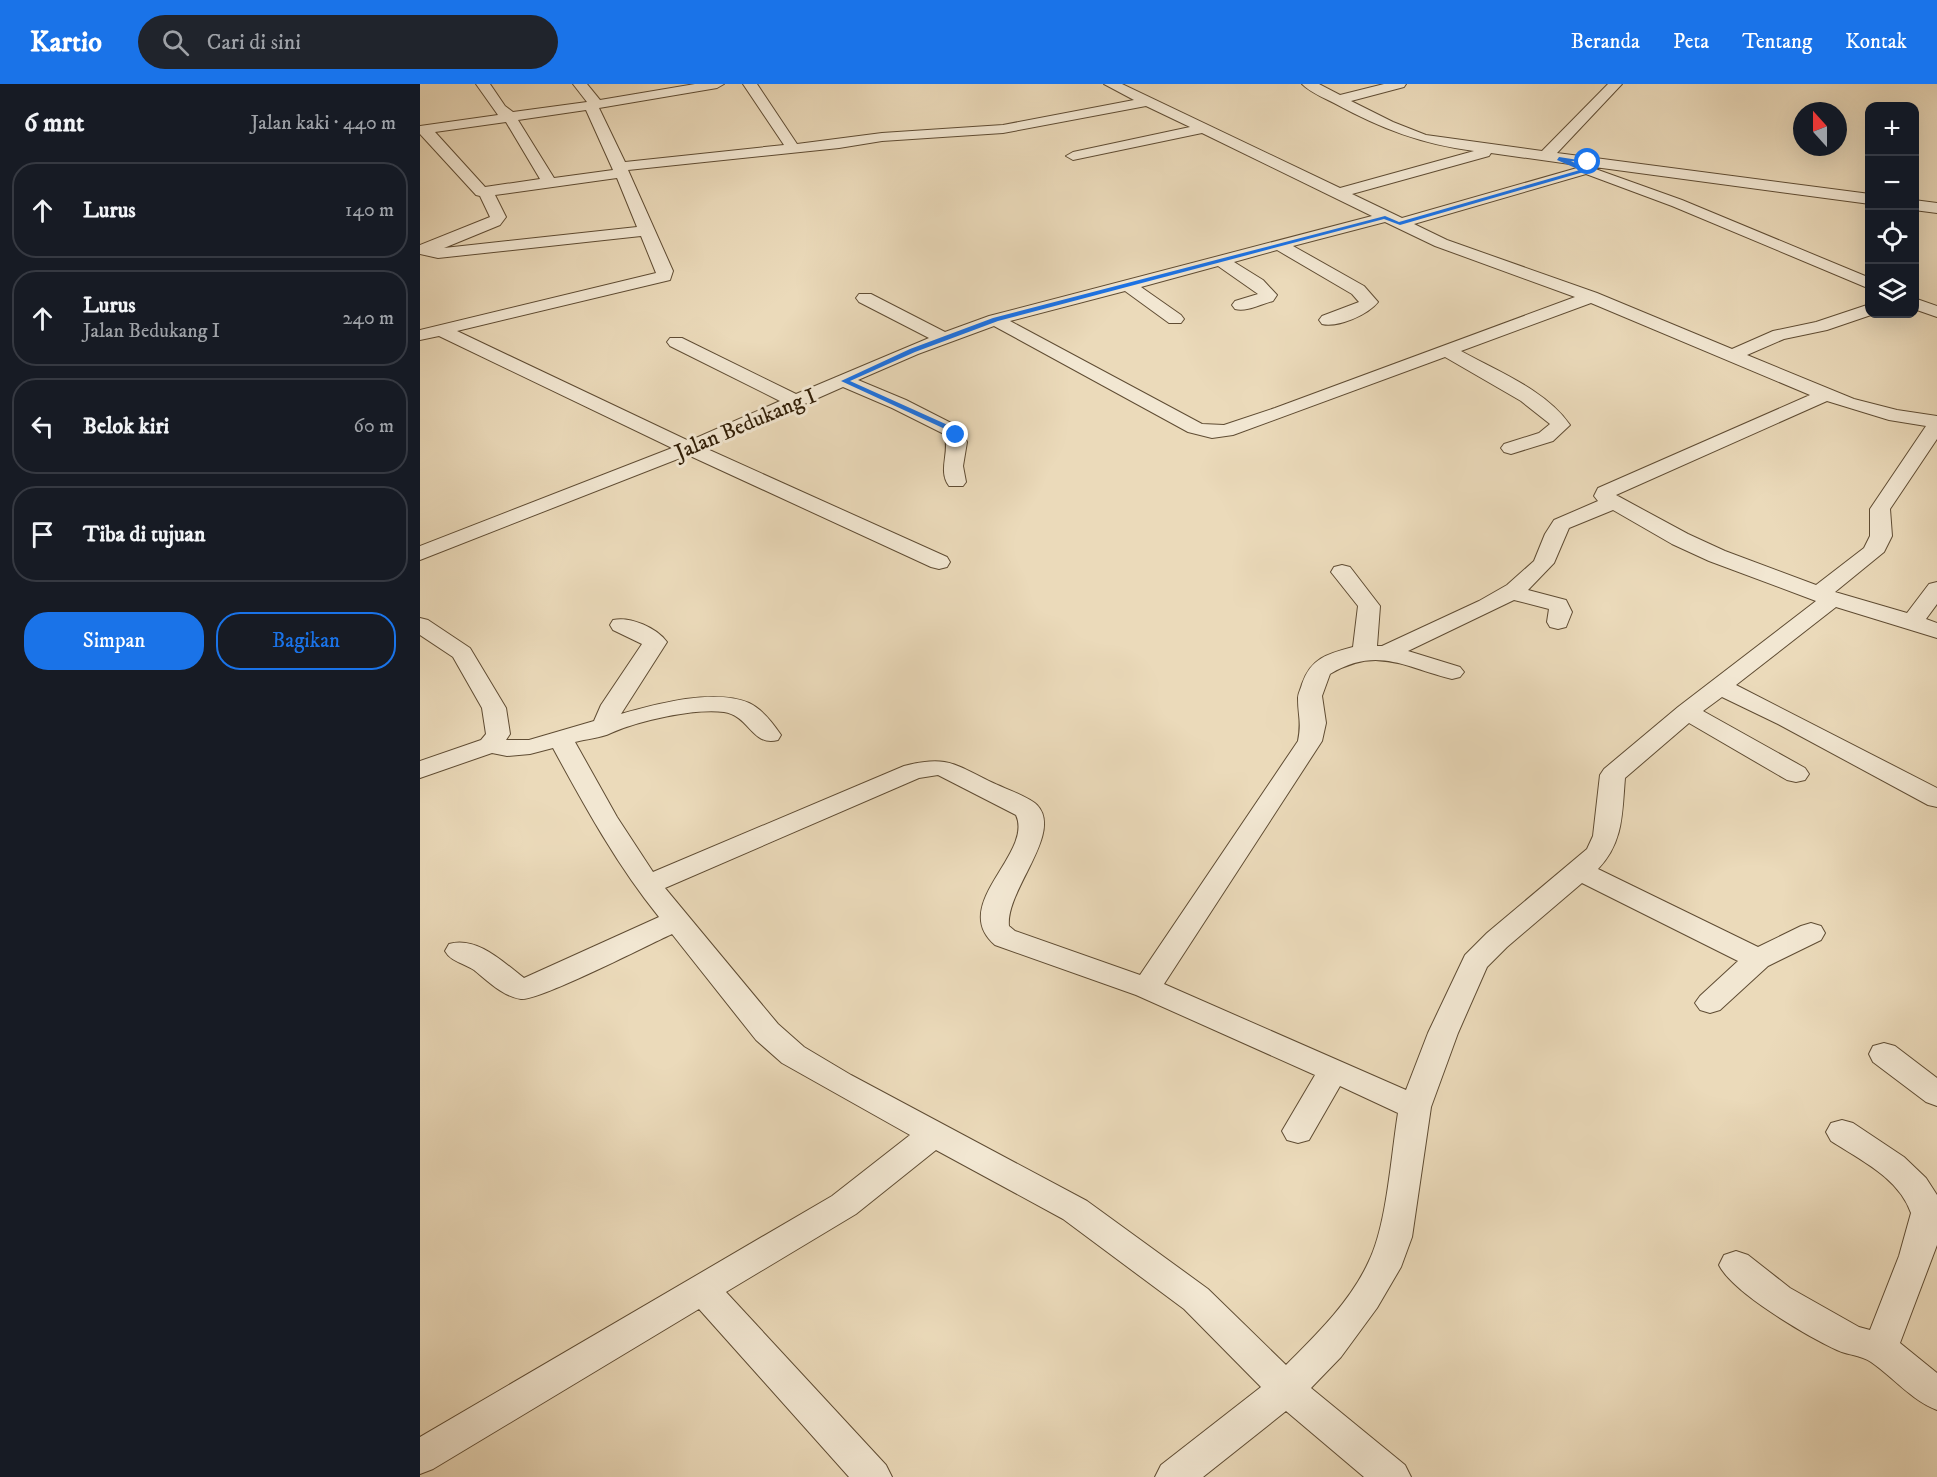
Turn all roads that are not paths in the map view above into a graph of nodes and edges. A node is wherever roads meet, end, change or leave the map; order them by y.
1 (483, 84) edge
2 (580, 84) edge
3 (587, 84) edge
4 (717, 84) edge
5 (750, 84) edge
6 (1111, 84) edge
7 (1309, 84) edge
8 (1399, 84) edge
9 (1615, 84) edge
10 (1339, 100) junction
11 (1145, 102) junction
12 (595, 104) junction
13 (509, 116) junction
14 (1202, 129) junction
15 (422, 130) edge
16 (792, 147) junction
17 (1494, 150) junction
18 (1073, 156) dead end
19 (1552, 158) junction
20 (620, 170) junction
21 (1585, 170) junction
22 (550, 183) junction
23 (486, 192) junction
24 (1336, 194) junction
25 (1865, 198) edge
26 (1919, 206) edge
27 (1937, 208) edge
28 (1392, 220) junction
29 (646, 231) junction
30 (1281, 246) junction
31 (1222, 261) junction
32 (1865, 282) edge
33 (1128, 285) junction
34 (1592, 297) junction
35 (865, 298) dead end
36 (1242, 305) dead end
37 (1919, 305) edge
38 (1865, 310) edge
39 (1937, 312) edge
40 (1175, 319) dead end
41 (995, 320) junction
42 (1328, 320) dead end
43 (441, 330) junction
44 (420, 335) edge
45 (943, 339) junction
46 (676, 342) dead end
47 (1447, 351) junction
48 (1732, 355) junction
49 (844, 381) junction
50 (1825, 395) junction
51 (798, 402) junction
52 (1937, 423) edge
53 (689, 448) junction
54 (1511, 448) dead end
55 (956, 482) dead end
56 (1613, 502) junction
57 (420, 554) edge
58 (939, 562) dead end
59 (1342, 572) dead end
60 (1937, 589) edge
61 (1510, 592) junction
62 (1825, 597) junction
63 (1558, 621) dead end
64 (1912, 621) junction
65 (420, 625) edge
66 (621, 625) dead end
67 (1937, 631) edge
68 (1376, 652) junction
69 (1452, 672) dead end
70 (1721, 687) junction
71 (1687, 712) junction
72 (603, 728) junction
73 (769, 735) dead end
74 (561, 740) junction
75 (490, 744) junction
76 (420, 771) edge
77 (1796, 774) dead end
78 (1937, 799) edge
79 (1580, 871) junction
80 (648, 885) junction
81 (677, 920) junction
82 (1811, 933) dead end
83 (459, 951) dead end
84 (1758, 959) junction
85 (1146, 988) junction
86 (1710, 1003) dead end
87 (1884, 1054) dead end
88 (1333, 1071) junction
89 (1937, 1094) edge
90 (1416, 1107) junction
91 (1298, 1131) dead end
92 (1842, 1132) dead end
93 (934, 1134) junction
94 (1933, 1213) edge
95 (1736, 1265) dead end
96 (701, 1288) junction
97 (1880, 1348) junction
98 (1286, 1389) junction
99 (1937, 1394) edge
100 (420, 1457) edge
101 (873, 1477) edge
102 (1174, 1477) edge
103 (1392, 1477) edge

1 - 13 street
2 - 12 street
3 - 12 street
4 - 12 street
5 - 16 street
6 - 11 street
7 - 10 street
8 - 10 street
9 - 19 street
10 - 17 street
11 - 14 street
11 - 16 street
12 - 13 street
12 - 20 street
13 - 15 street
13 - 22 street
14 - 18 street
14 - 24 street
15 - 23 street
16 - 20 street
17 - 19 street
17 - 24 street
19 - 21 street
19 - 25 street
20 - 22 street
20 - 29 street
21 - 28 street, Jalan Bedukang I
21 - 32 street
22 - 23 street
23 - 29 street
24 - 28 street
26 - 27 street
28 - 30 street, Jalan Bedukang I
28 - 34 street
29 - 43 street
30 - 31 street, Jalan Bedukang I
30 - 42 street
31 - 33 street, Jalan Bedukang I
31 - 36 street
33 - 40 street
33 - 41 street, Jalan Bedukang I
34 - 47 street
34 - 48 street
35 - 45 street
37 - 39 street
38 - 48 street
41 - 45 street, Jalan Bedukang I
41 - 47 street
43 - 44 street
43 - 53 street
45 - 49 street, Jalan Bedukang I
46 - 51 street
47 - 54 street
48 - 50 street
49 - 51 street, Jalan Bedukang I
49 - 55 street
50 - 52 street
50 - 56 street
51 - 53 street, Jalan Bedukang I
52 - 62 street
53 - 57 street, Jalan Bedukang I
53 - 58 street
56 - 61 street
56 - 62 street
59 - 68 street
60 - 64 street
61 - 63 street
61 - 68 street
62 - 64 street
62 - 70 street
64 - 67 street
65 - 75 street
66 - 72 street
68 - 69 street
68 - 85 street
70 - 71 street
70 - 78 street
71 - 77 street
71 - 79 street
72 - 73 street
72 - 74 street
74 - 75 street
74 - 80 street
75 - 76 street
79 - 84 street
79 - 90 street
80 - 81 street
80 - 85 street
81 - 83 street
81 - 93 street
82 - 84 street
84 - 86 street
85 - 88 street
87 - 89 street
88 - 90 street
88 - 91 street
90 - 98 street
92 - 94 street
93 - 96 street
93 - 98 street
94 - 97 street
95 - 97 street
96 - 100 street
96 - 101 street
97 - 99 street
98 - 102 street
98 - 103 street

